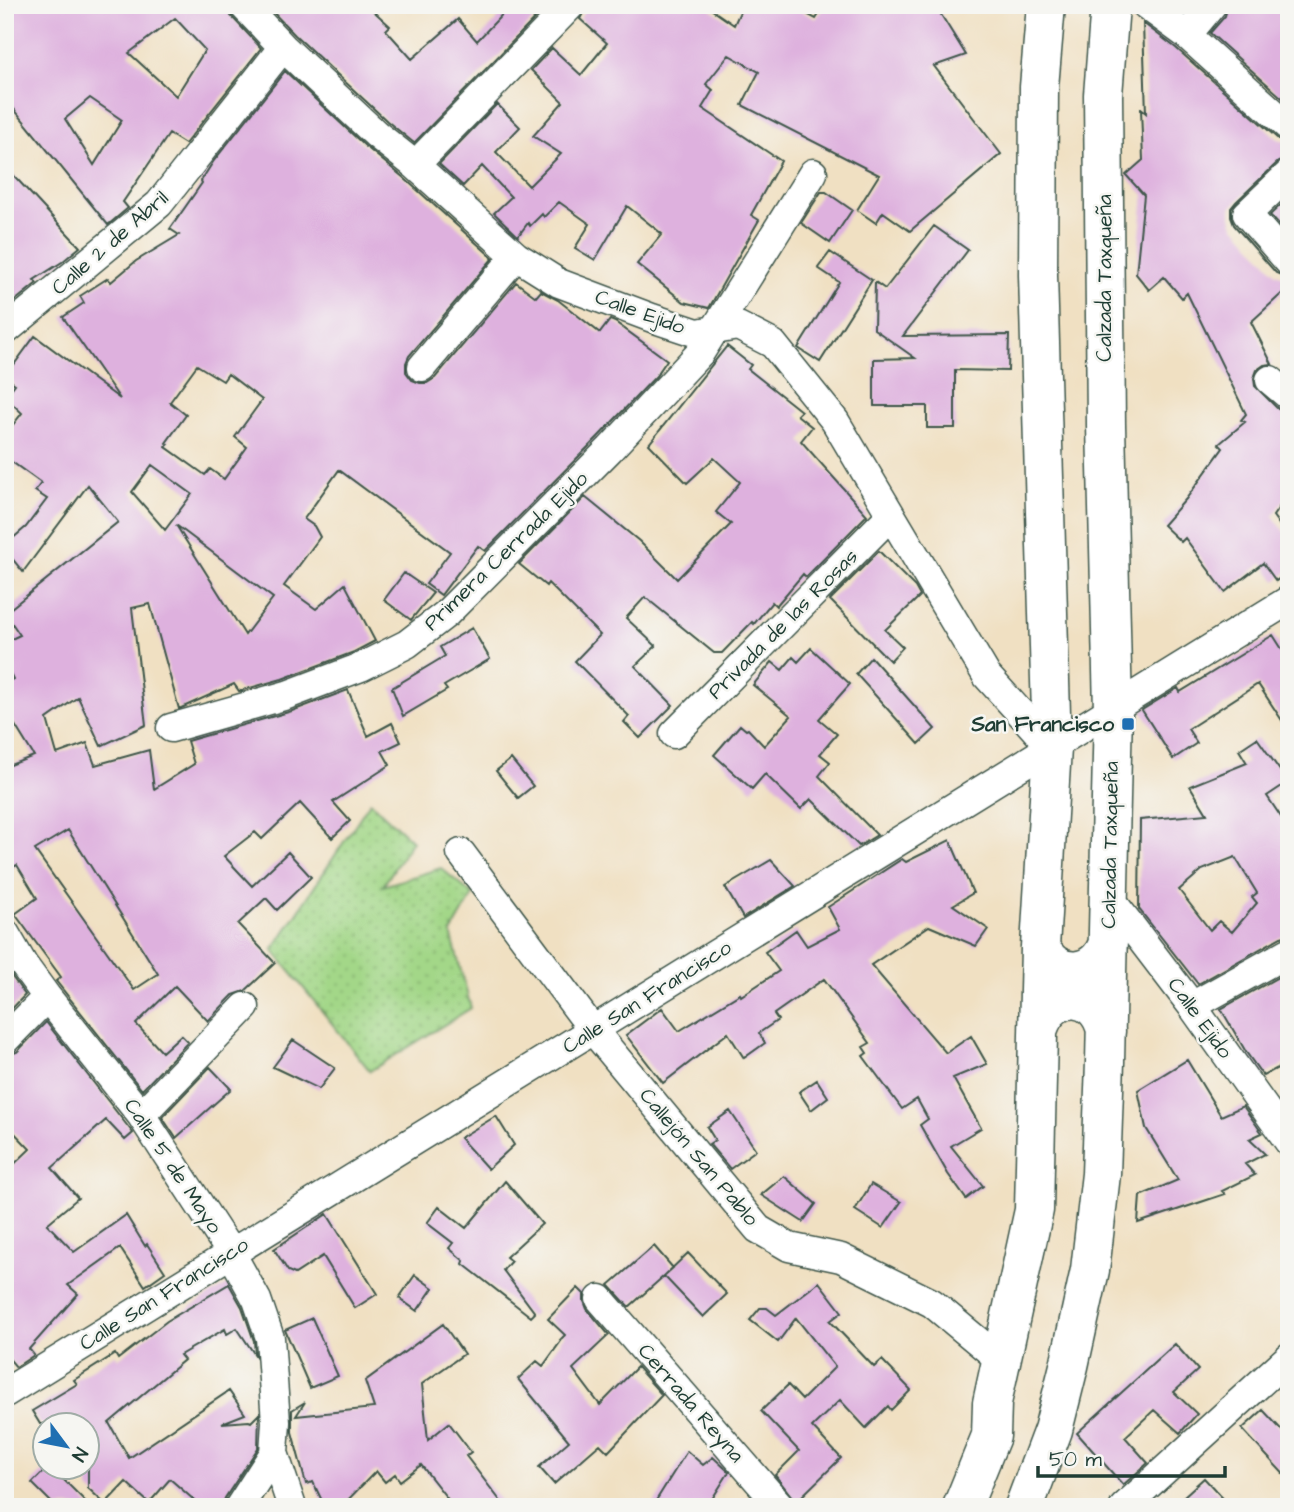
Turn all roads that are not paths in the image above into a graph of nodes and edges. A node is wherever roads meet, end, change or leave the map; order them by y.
1 (243, 5) edge
2 (571, 5) edge
3 (1046, 5) edge
4 (1110, 5) edge
5 (1146, 5) edge
6 (1212, 5) edge
7 (1187, 35) junction
8 (283, 47) junction
9 (1289, 127) edge
10 (415, 164) junction
11 (813, 173) dead end
12 (1289, 174) edge
13 (516, 256) junction
14 (1289, 262) edge
15 (5, 331) edge
16 (713, 331) junction
17 (422, 367) dead end
18 (891, 515) junction
19 (1289, 600) edge
20 (1113, 710) junction
21 (171, 728) dead end
22 (674, 734) dead end
23 (1052, 748) junction
24 (461, 853) dead end
25 (1108, 896) junction
26 (5, 933) edge
27 (1108, 943) junction
28 (1040, 947) junction
29 (1289, 951) edge
30 (47, 997) junction
31 (1192, 1006) junction
32 (245, 1007) dead end
33 (1040, 1028) junction
34 (593, 1030) junction
35 (1106, 1031) junction
36 (5, 1040) edge
37 (141, 1115) junction
38 (1289, 1142) edge
39 (231, 1253) junction
40 (600, 1299) dead end
41 (1289, 1357) edge
42 (1003, 1362) junction
43 (6, 1391) edge
44 (992, 1403) junction
45 (274, 1453) junction
46 (239, 1507) edge
47 (292, 1507) edge
48 (781, 1507) edge
49 (938, 1507) edge
50 (962, 1507) edge
51 (1024, 1507) edge
52 (1124, 1507) edge

1 - 8 street, Calle Ejido
2 - 10 street
3 - 23 main road
4 - 20 main road, Calzada Taxqueña
5 - 7 street
6 - 7 street
7 - 9 street
8 - 10 street, Calle Ejido
8 - 15 street, Calle 2 de Abril
10 - 13 street, Calle Ejido
11 - 16 street, Primera Cerrada Ejido
12 - 14 street
13 - 16 street, Calle Ejido
13 - 17 street
16 - 18 street, Calle Ejido
16 - 21 street, Primera Cerrada Ejido
18 - 22 street, Privada de las Rosas
18 - 23 street, Calle Ejido
19 - 20 street, Calle San Francisco
20 - 23 street, Calle San Francisco
20 - 25 main road, Calzada Taxqueña
23 - 28 main road
23 - 34 street, Calle San Francisco
24 - 34 street, Callejón San Pablo
25 - 27 main road, Calzada Taxqueña
25 - 31 street, Calle Ejido
26 - 30 street, Calle 5 de Mayo
27 - 28 main road
27 - 35 main road, Calzada Taxqueña
28 - 33 main road
29 - 31 street
30 - 36 street
30 - 37 street, Calle 5 de Mayo
31 - 38 street, Calle Ejido
32 - 37 street
33 - 35 main road
33 - 42 main road
34 - 39 street, Calle San Francisco
34 - 42 street, Callejón San Pablo
35 - 51 main road, Calzada Taxqueña
37 - 39 street, Calle 5 de Mayo
39 - 43 street, Calle San Francisco
39 - 45 street, Calle 5 de Mayo
40 - 48 street, Cerrada Reyna
41 - 52 street
42 - 44 main road
44 - 49 main road
44 - 50 main road
45 - 46 street
45 - 47 street, Calle 5 de Mayo

